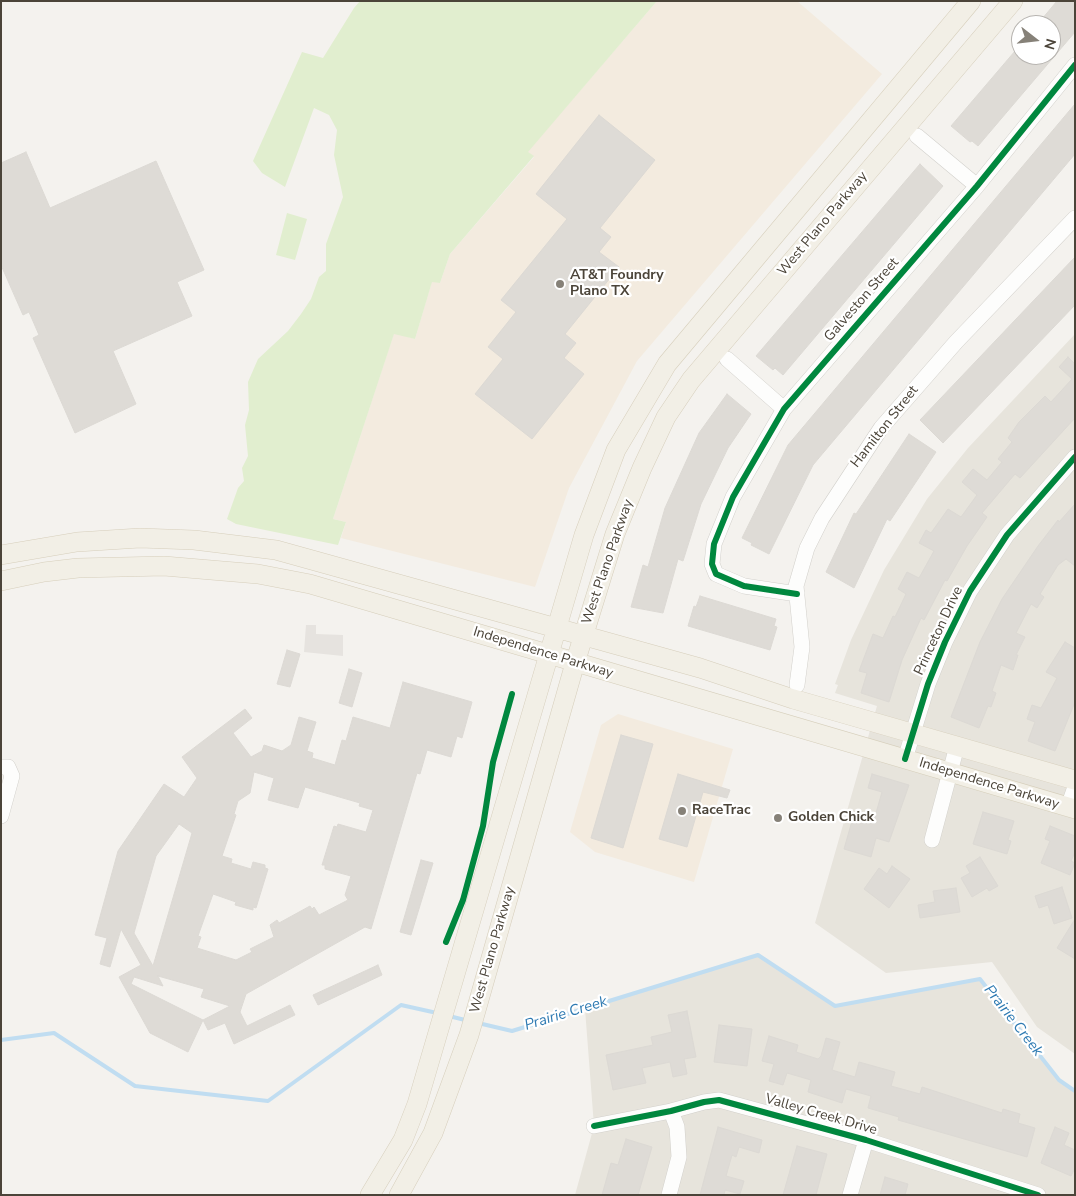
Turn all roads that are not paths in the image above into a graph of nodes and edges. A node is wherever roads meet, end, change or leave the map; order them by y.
1 (971, 1) edge
2 (1013, 1) edge
3 (1075, 65) edge
4 (917, 136) dead end
5 (977, 186) junction
6 (1075, 218) edge
7 (727, 359) dead end
8 (784, 409) junction
9 (1075, 457) edge
10 (1, 554) edge
11 (1, 582) edge
12 (797, 594) junction
13 (556, 628) junction
14 (584, 636) junction
15 (548, 655) junction
16 (575, 664) junction
17 (797, 685) dead end
18 (912, 734) junction
19 (957, 746) junction
20 (905, 759) junction
21 (1, 767) edge
22 (950, 773) junction
23 (1075, 780) edge
24 (1075, 787) edge
25 (1071, 808) edge
26 (1, 816) edge
27 (500, 826) junction
28 (932, 840) dead end
29 (490, 860) junction
30 (517, 869) junction
31 (508, 898) junction
32 (670, 1111) junction
33 (594, 1126) dead end
34 (866, 1140) junction
35 (1030, 1193) edge
36 (370, 1195) edge
37 (399, 1195) edge
38 (668, 1195) edge
39 (850, 1195) edge

1 - 13 main road, West Plano Parkway
2 - 14 main road, West Plano Parkway
3 - 5 street, Galveston Street
4 - 5 street
5 - 8 street, Galveston Street
6 - 12 street, Hamilton Street
7 - 8 street
8 - 12 street, Galveston Street
9 - 18 street, Princeton Drive
10 - 13 main road, Independence Parkway
11 - 15 main road, Independence Parkway
12 - 17 street, Hamilton Street
13 - 14 main road, Independence Parkway
13 - 15 main road, West Plano Parkway
14 - 16 main road, West Plano Parkway
14 - 18 main road, Independence Parkway
15 - 16 main road, Independence Parkway
15 - 27 main road, West Plano Parkway
16 - 20 main road, Independence Parkway
16 - 30 main road, West Plano Parkway
18 - 19 main road, Independence Parkway
18 - 20 street, Princeton Drive
19 - 22 street
19 - 23 main road, Independence Parkway
20 - 22 main road, Independence Parkway
21 - 26 street
22 - 25 main road, Independence Parkway
22 - 28 street
24 - 25 street
27 - 29 main road, West Plano Parkway
27 - 30 main road
29 - 31 main road
29 - 36 main road, West Plano Parkway
30 - 31 main road, West Plano Parkway
31 - 37 main road, West Plano Parkway
32 - 33 street, Valley Creek Drive
32 - 34 street, Valley Creek Drive
32 - 38 street
34 - 35 street, Valley Creek Drive
34 - 39 street

